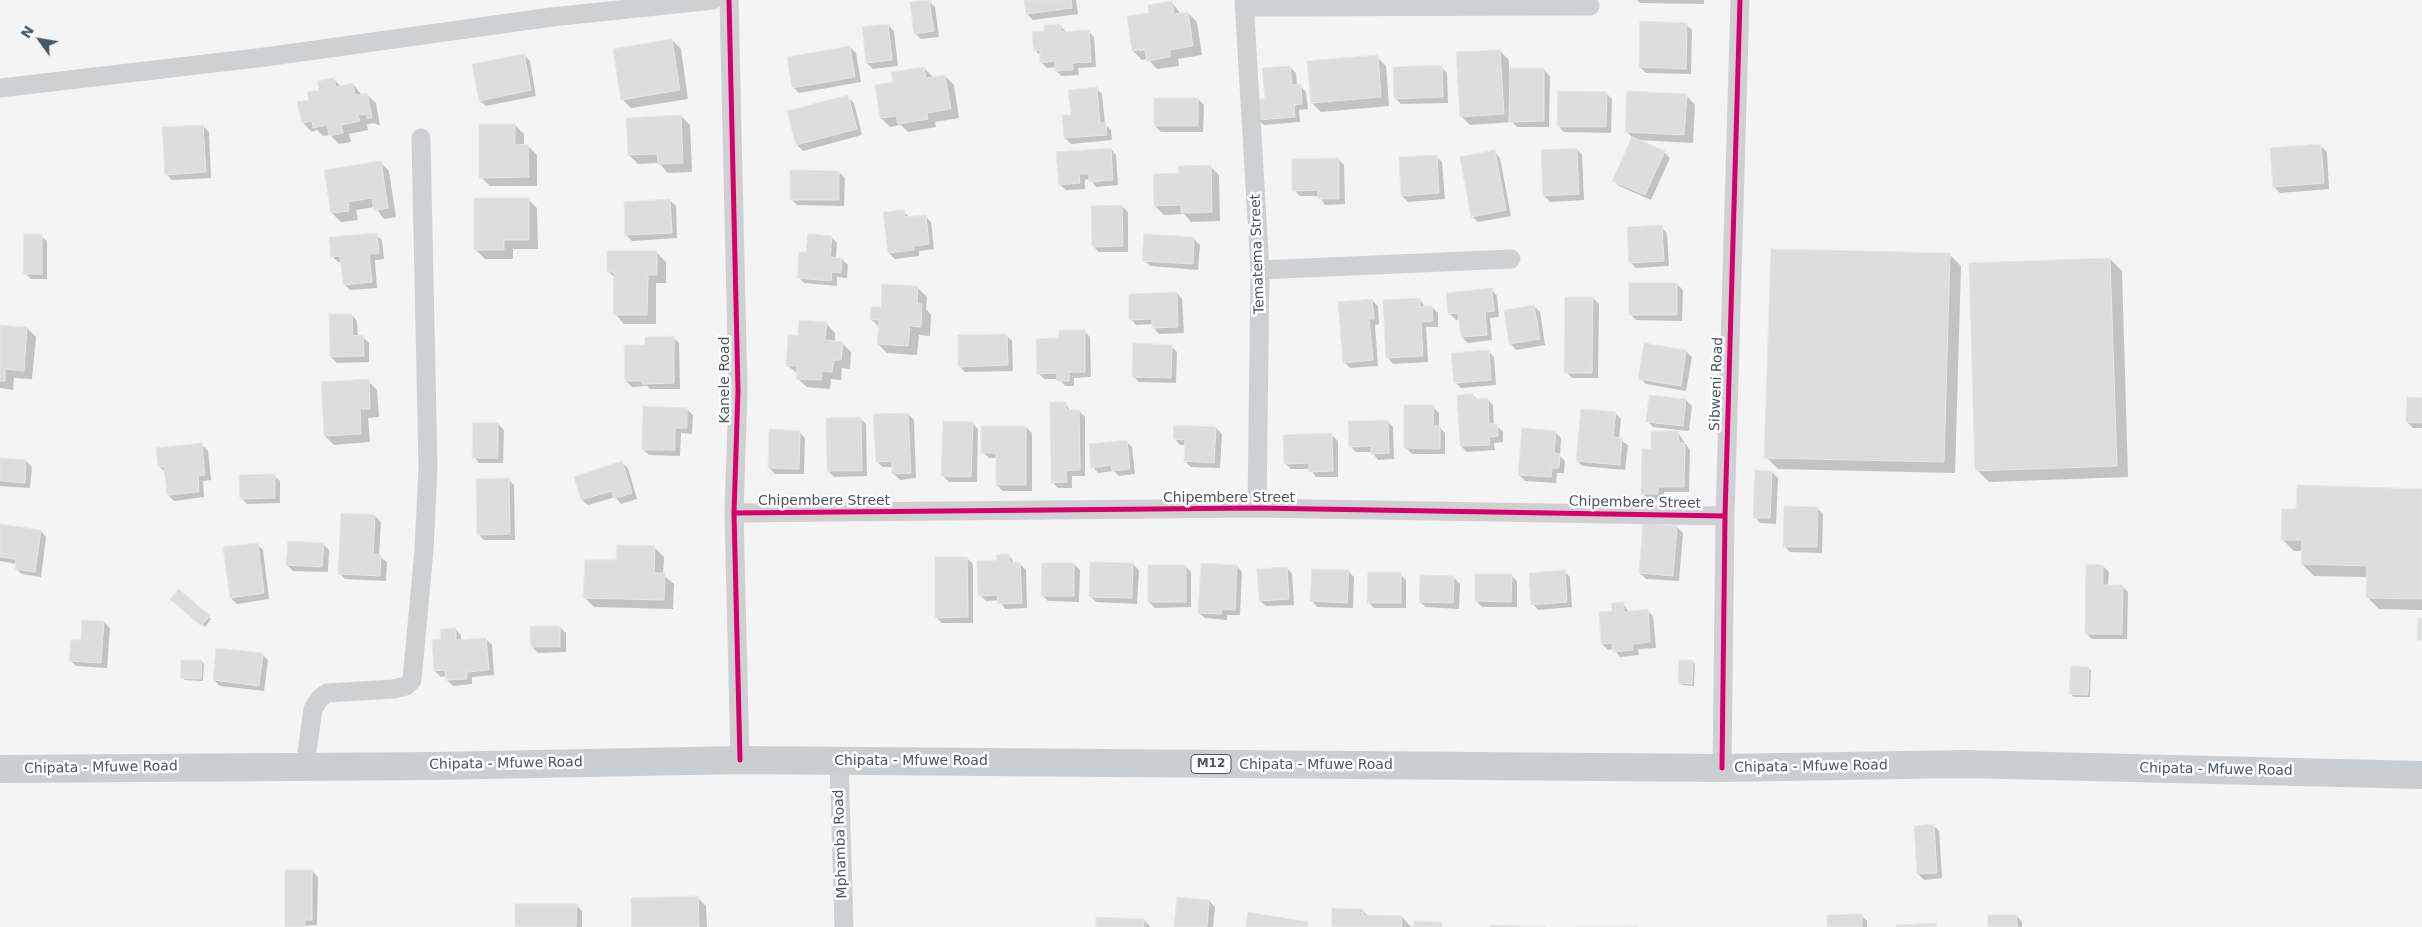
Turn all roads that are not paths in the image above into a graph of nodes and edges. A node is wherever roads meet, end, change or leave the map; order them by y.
1 (713, 0) edge
2 (729, 0) edge
3 (1740, 0) edge
4 (1244, 4) edge
5 (1590, 6) dead end
6 (0, 88) edge
7 (421, 138) dead end
8 (1511, 259) dead end
9 (1260, 270) junction
10 (1257, 508) junction
11 (734, 513) junction
12 (1725, 516) junction
13 (740, 760) junction
14 (839, 761) junction
15 (305, 766) junction
16 (1722, 768) junction
17 (0, 769) edge
18 (2422, 774) edge
19 (844, 927) edge

1 - 6 street
2 - 11 street, Kanele Road
3 - 12 street, Sibweni Road
4 - 5 street
4 - 9 street, Tematema Street
7 - 15 street
8 - 9 street
9 - 10 street, Tematema Street
10 - 11 street, Chipembere Street
10 - 12 street, Chipembere Street
11 - 13 street, Kanele Road
12 - 16 street, Sibweni Road
13 - 14 main road, Chipata - Mfuwe Road / M12
13 - 15 main road, Chipata - Mfuwe Road / M12
14 - 16 main road, Chipata - Mfuwe Road / M12
14 - 19 street, Mphamba Road
15 - 17 main road, Chipata - Mfuwe Road / M12
16 - 18 main road, Chipata - Mfuwe Road / M12

